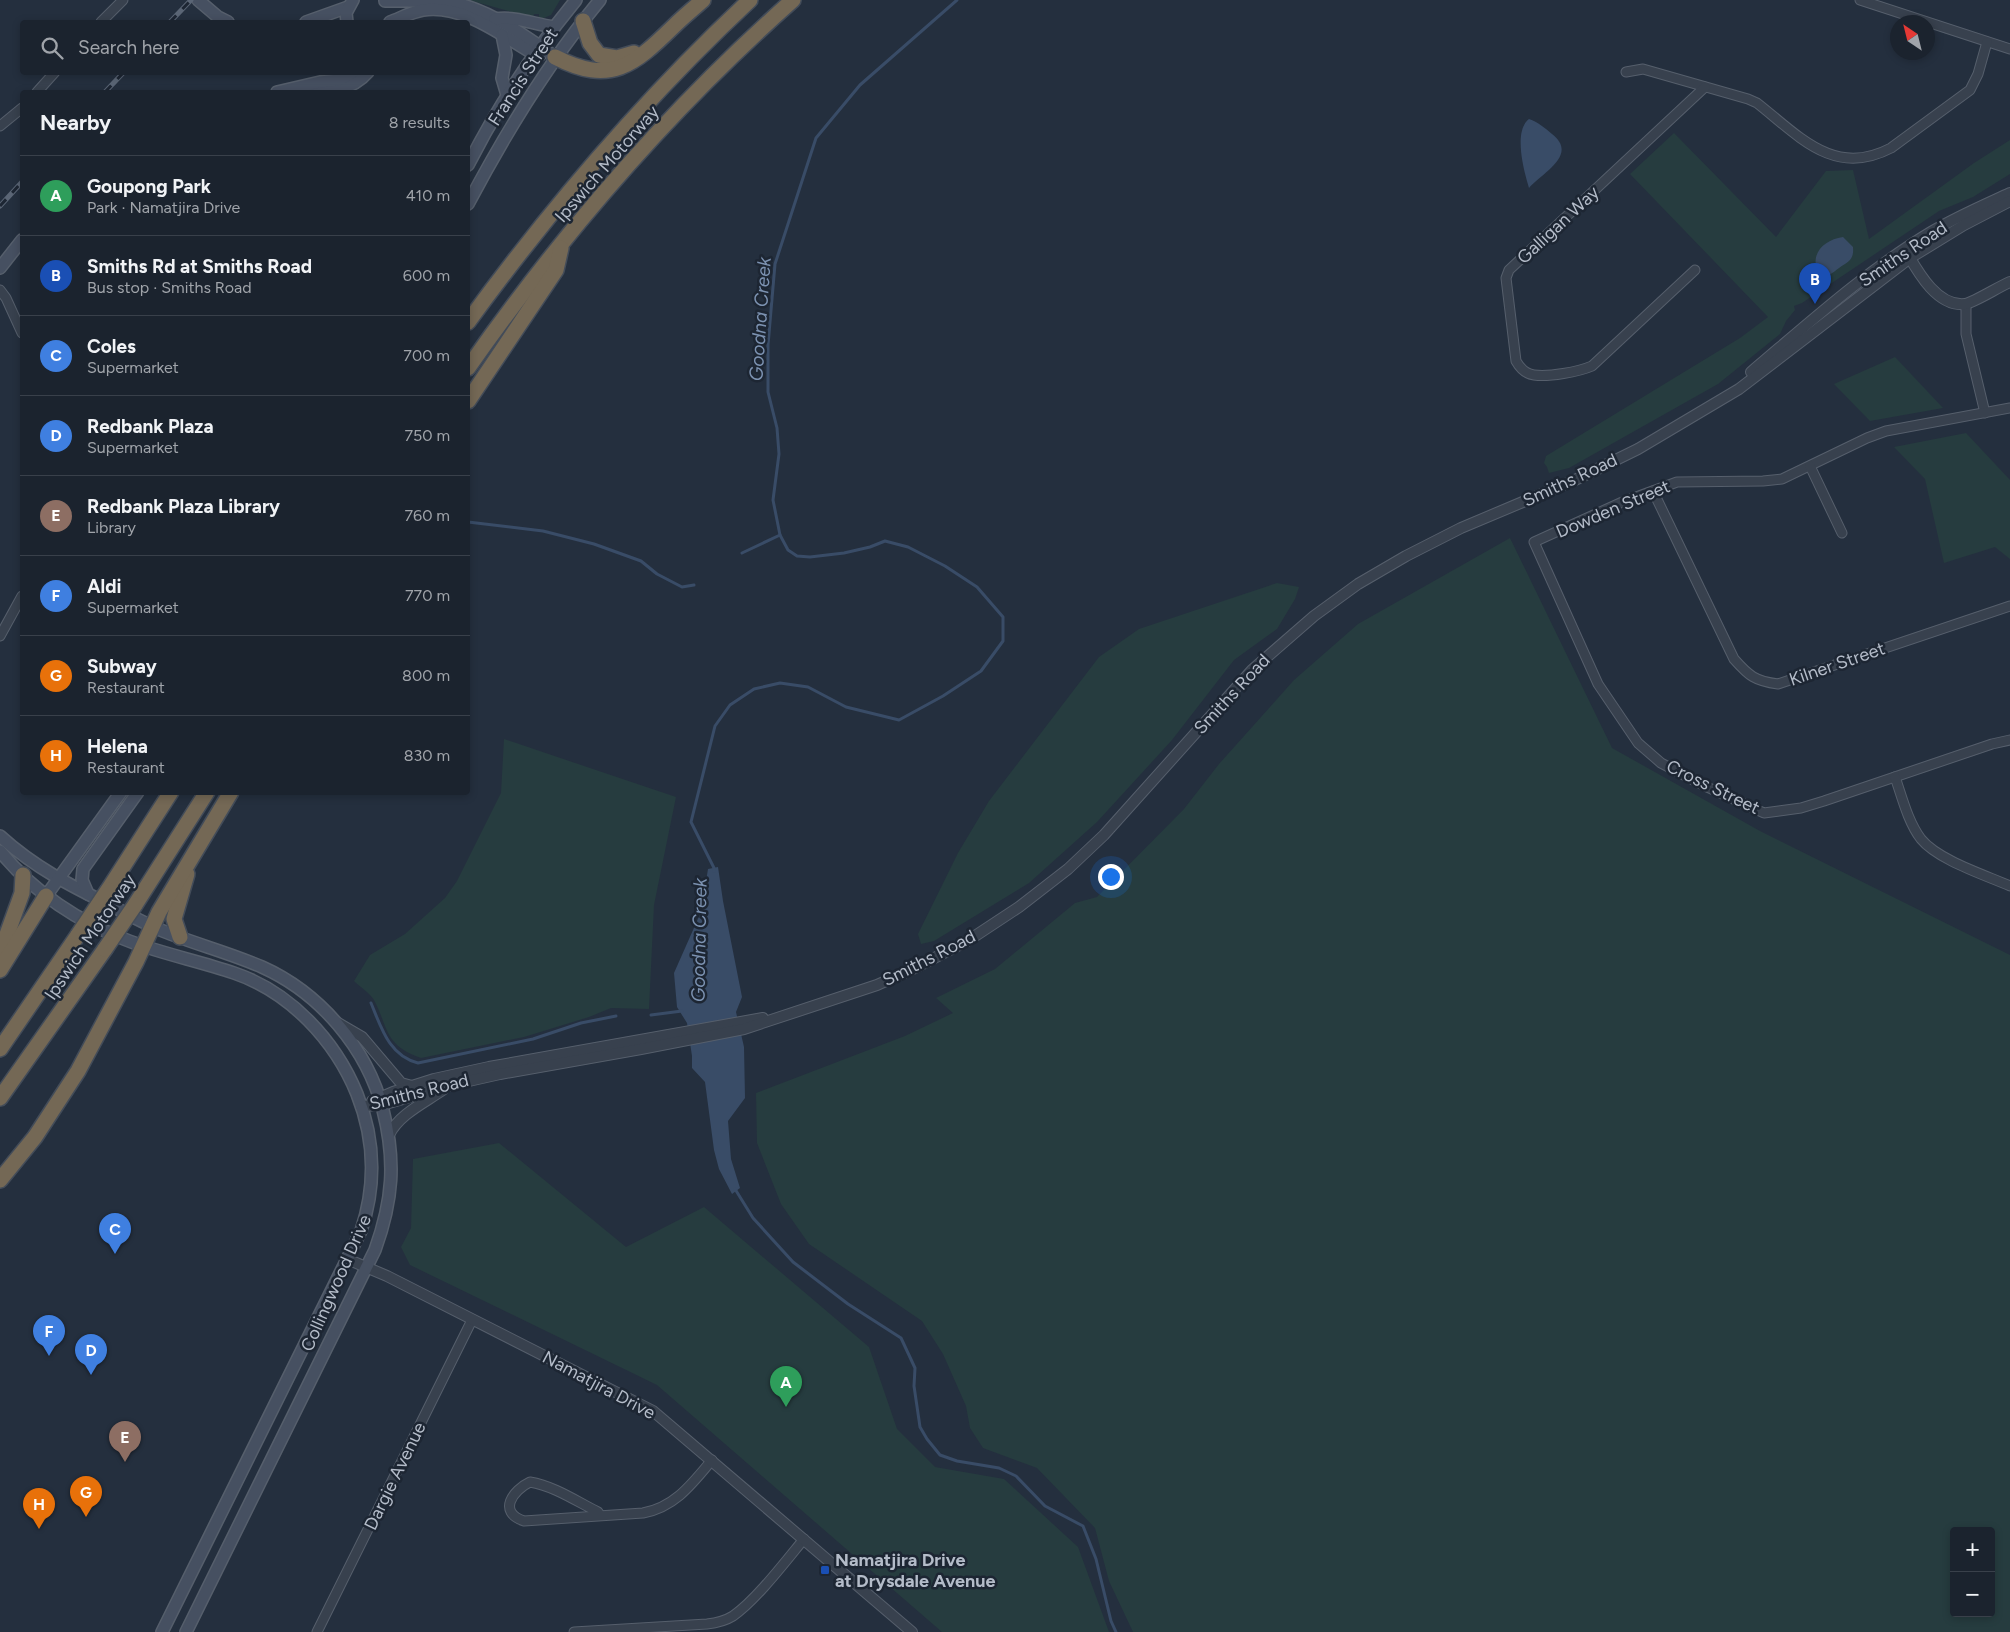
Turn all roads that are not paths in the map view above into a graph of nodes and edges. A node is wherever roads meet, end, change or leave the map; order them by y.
1 (123, 0) edge
2 (198, 0) edge
3 (384, 0) edge
4 (576, 0) edge
5 (600, 0) edge
6 (703, 0) edge
7 (750, 0) edge
8 (792, 0) edge
9 (1860, 0) edge
10 (352, 2) edge
11 (495, 19) junction
12 (103, 20) edge
13 (225, 20) edge
14 (311, 20) edge
15 (348, 20) edge
16 (390, 20) edge
17 (395, 20) edge
18 (583, 21) junction
19 (674, 25) junction
20 (554, 27) junction
21 (502, 35) junction
22 (1987, 42) junction
23 (2010, 49) edge
24 (537, 50) junction
25 (555, 57) junction
26 (1626, 72) dead end
27 (52, 75) edge
28 (348, 75) edge
29 (365, 75) edge
30 (1705, 87) junction
31 (294, 89) junction
32 (39, 90) edge
33 (288, 90) edge
34 (308, 90) edge
35 (332, 90) edge
36 (507, 95) junction
37 (20, 110) edge
38 (0, 126) edge
39 (470, 161) edge
40 (2010, 194) edge
41 (470, 200) edge
42 (2010, 201) edge
43 (563, 242) junction
44 (20, 243) edge
45 (1907, 253) junction
46 (0, 268) edge
47 (1695, 270) dead end
48 (2010, 282) edge
49 (0, 290) edge
50 (1966, 304) junction
51 (470, 319) edge
52 (20, 329) edge
53 (470, 365) edge
54 (470, 398) edge
55 (2010, 408) edge
56 (1985, 413) junction
57 (1810, 466) junction
58 (1653, 491) junction
59 (1842, 533) dead end
60 (1534, 542) joint
61 (20, 600) edge
62 (2010, 606) edge
63 (0, 636) edge
64 (2010, 740) edge
65 (1895, 778) junction
66 (119, 795) edge
67 (136, 795) edge
68 (169, 795) edge
69 (205, 795) edge
70 (229, 795) edge
71 (0, 836) edge
72 (0, 851) edge
73 (189, 860) junction
74 (23, 875) junction
75 (58, 879) junction
76 (2010, 886) edge
77 (88, 894) junction
78 (46, 896) junction
79 (152, 926) junction
80 (180, 937) junction
81 (142, 946) junction
82 (3, 965) edge
83 (335, 1022) junction
84 (680, 1037) junction
85 (0, 1050) edge
86 (451, 1084) junction
87 (412, 1086) junction
88 (0, 1098) edge
89 (380, 1101) junction
90 (362, 1106) junction
91 (389, 1135) junction
92 (0, 1180) edge
93 (348, 1259) junction
94 (367, 1267) junction
95 (472, 1320) junction
96 (712, 1460) junction
97 (600, 1515) junction
98 (804, 1539) junction
99 (910, 1631) edge
100 (162, 1632) edge
101 (186, 1632) edge
102 (318, 1632) edge
103 (574, 1632) edge

1 - 12 street
2 - 13 main road
3 - 11 main road
3 - 16 main road
4 - 20 main road, Francis Street
5 - 18 main road, Francis Street
6 - 19 highway
7 - 51 highway, Ipswich Motorway
8 - 43 highway, Ipswich Motorway
9 - 22 street
10 - 14 main road
10 - 15 main road
11 - 20 main road
11 - 24 main road
17 - 21 main road
18 - 19 highway
18 - 25 main road, Francis Street
19 - 25 highway
20 - 24 main road, Francis Street
21 - 24 main road
21 - 36 main road
22 - 23 street
22 - 30 street
24 - 25 main road
24 - 36 main road, Francis Street
25 - 41 main road, Francis Street
26 - 30 street
27 - 32 street
28 - 31 main road
29 - 35 main road
30 - 47 street, Galligan Way
31 - 33 main road
31 - 34 main road
36 - 39 main road, Francis Street
37 - 38 street
40 - 45 street, Smiths Road
42 - 45 street, Smiths Road
43 - 53 highway, Ipswich Motorway
43 - 54 highway
44 - 46 main road
45 - 50 street, Smiths Road
45 - 84 street, Smiths Road
48 - 50 street
49 - 52 street
50 - 56 street
55 - 56 street, Dowden Street
56 - 57 street, Dowden Street
57 - 58 street, Dowden Street
57 - 59 street
58 - 60 street, Dowden Street
58 - 62 street, Kilner Street
60 - 65 street, Cross Street
61 - 63 street
64 - 65 street, Cross Street
65 - 76 street
66 - 75 main road
67 - 77 main road
68 - 85 highway, Ipswich Motorway, bridge
69 - 88 highway, Ipswich Motorway, bridge
70 - 73 highway
71 - 75 main road, Collingwood Drive
72 - 74 main road, Collingwood Drive
73 - 79 highway
73 - 80 highway
74 - 78 main road, Collingwood Drive
74 - 82 highway
75 - 77 main road, Collingwood Drive
75 - 78 main road
77 - 79 main road, Collingwood Drive
78 - 81 main road, Collingwood Drive
78 - 82 highway
79 - 80 main road, Collingwood Drive
79 - 81 highway
80 - 83 main road, Collingwood Drive
81 - 90 main road, Collingwood Drive
81 - 92 highway
83 - 87 street
83 - 89 main road, Collingwood Drive
84 - 86 street, Smiths Road
84 - 87 street, Smiths Road
86 - 89 street, Smiths Road
86 - 91 street
87 - 89 street, Smiths Road
89 - 90 street, Smiths Road
89 - 91 main road, Collingwood Drive
90 - 93 main road, Collingwood Drive
91 - 94 main road, Collingwood Drive
93 - 94 street, Namatjira Drive
93 - 100 main road, Collingwood Drive
94 - 95 street, Namatjira Drive
94 - 101 main road, Collingwood Drive
95 - 96 street, Namatjira Drive
95 - 102 street, Dargie Avenue
96 - 97 street
96 - 98 street, Namatjira Drive
97 - 97 street
98 - 99 street, Namatjira Drive
98 - 103 street

